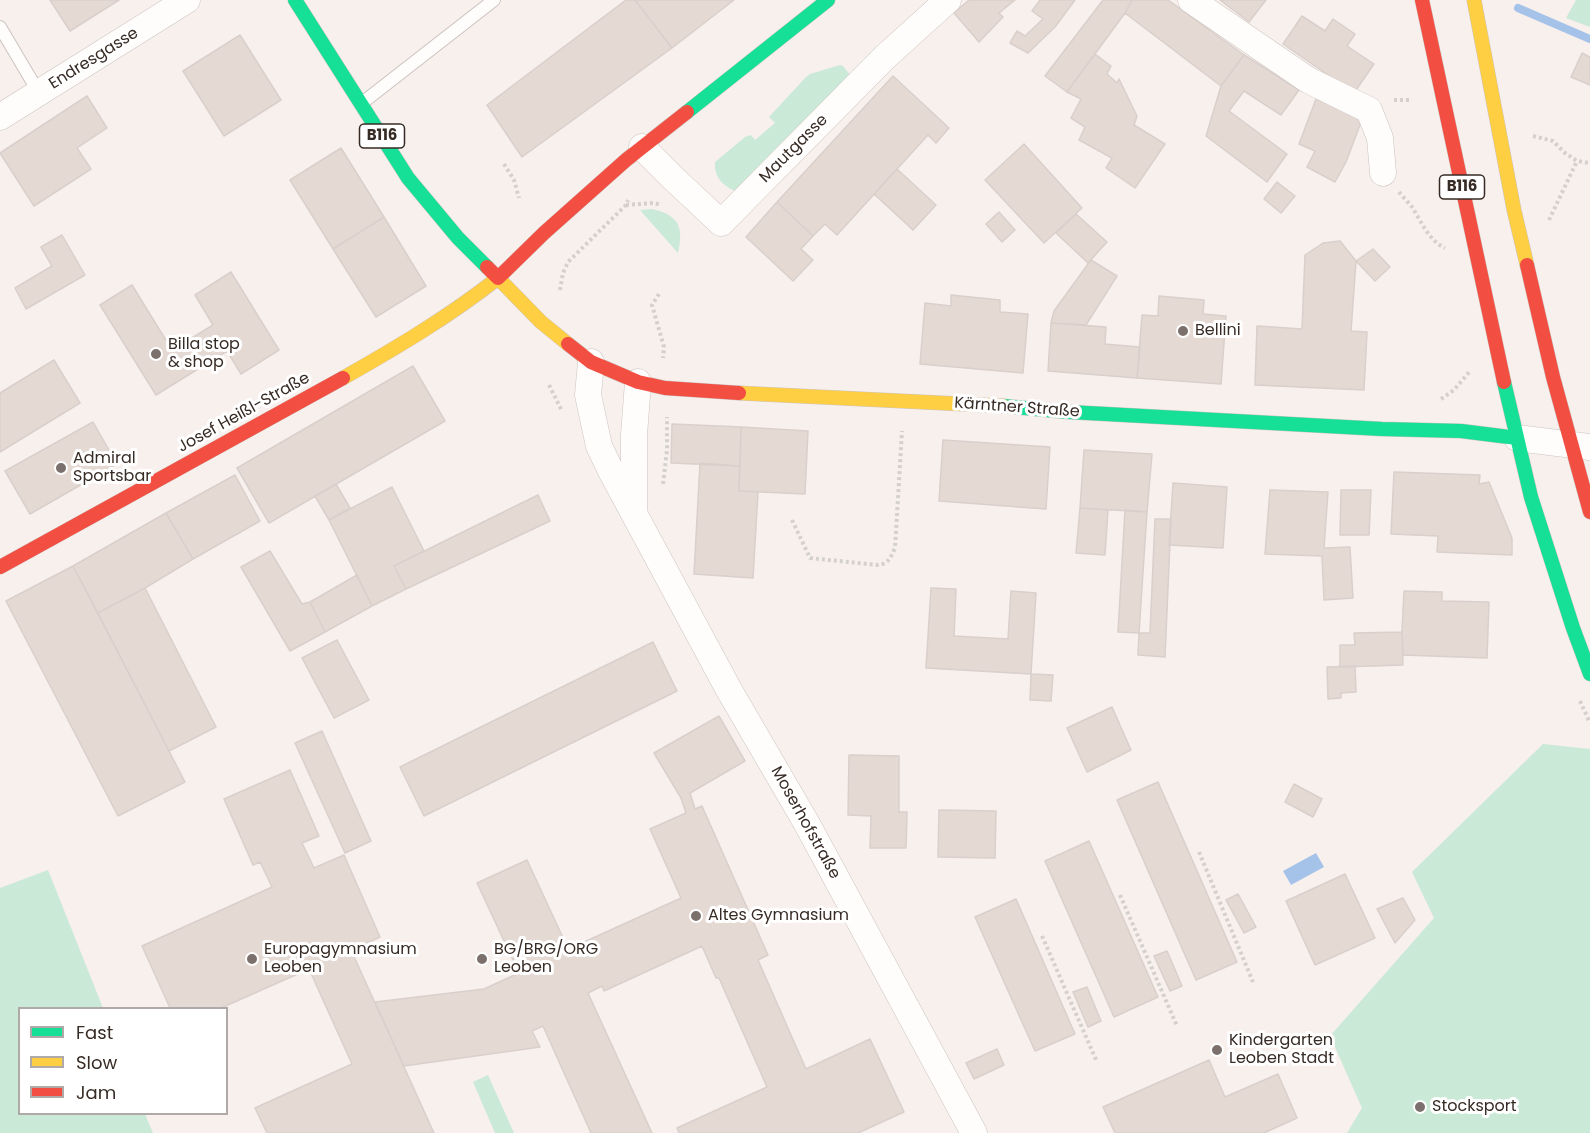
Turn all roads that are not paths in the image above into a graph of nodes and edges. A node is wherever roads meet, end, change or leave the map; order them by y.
1 (187, 0) edge
2 (296, 0) edge
3 (494, 0) edge
4 (828, 0) edge
5 (948, 0) edge
6 (1191, 0) edge
7 (1422, 0) edge
8 (1474, 0) edge
9 (0, 27) edge
10 (39, 93) junction
11 (361, 104) junction
12 (0, 117) edge
13 (642, 147) junction
14 (1383, 174) road end
15 (498, 278) junction
16 (591, 362) junction
17 (638, 382) junction
18 (1517, 438) junction
19 (1581, 446) edge
20 (1588, 505) edge
21 (634, 514) junction
22 (0, 567) edge
23 (1590, 674) edge
24 (974, 1133) edge

1 - 10 street, Endresgasse
2 - 11 main road, B116
3 - 11 lane
4 - 13 main road
5 - 13 street, Mautgasse
6 - 14 street
7 - 18 main road, B116
8 - 19 main road, B116
9 - 10 lane
10 - 12 street, Endresgasse
11 - 15 main road, B116
13 - 15 main road
15 - 16 main road, Kärntner Straße
15 - 22 main road, Josef Heißl-Straße
16 - 17 main road, Kärntner Straße
16 - 21 street, Moserhofstraße
17 - 18 main road, Kärntner Straße
17 - 21 street, Moserhofstraße
18 - 19 street, Kärntner Straße
18 - 23 main road, B116
19 - 20 main road, B116
21 - 24 street, Moserhofstraße

